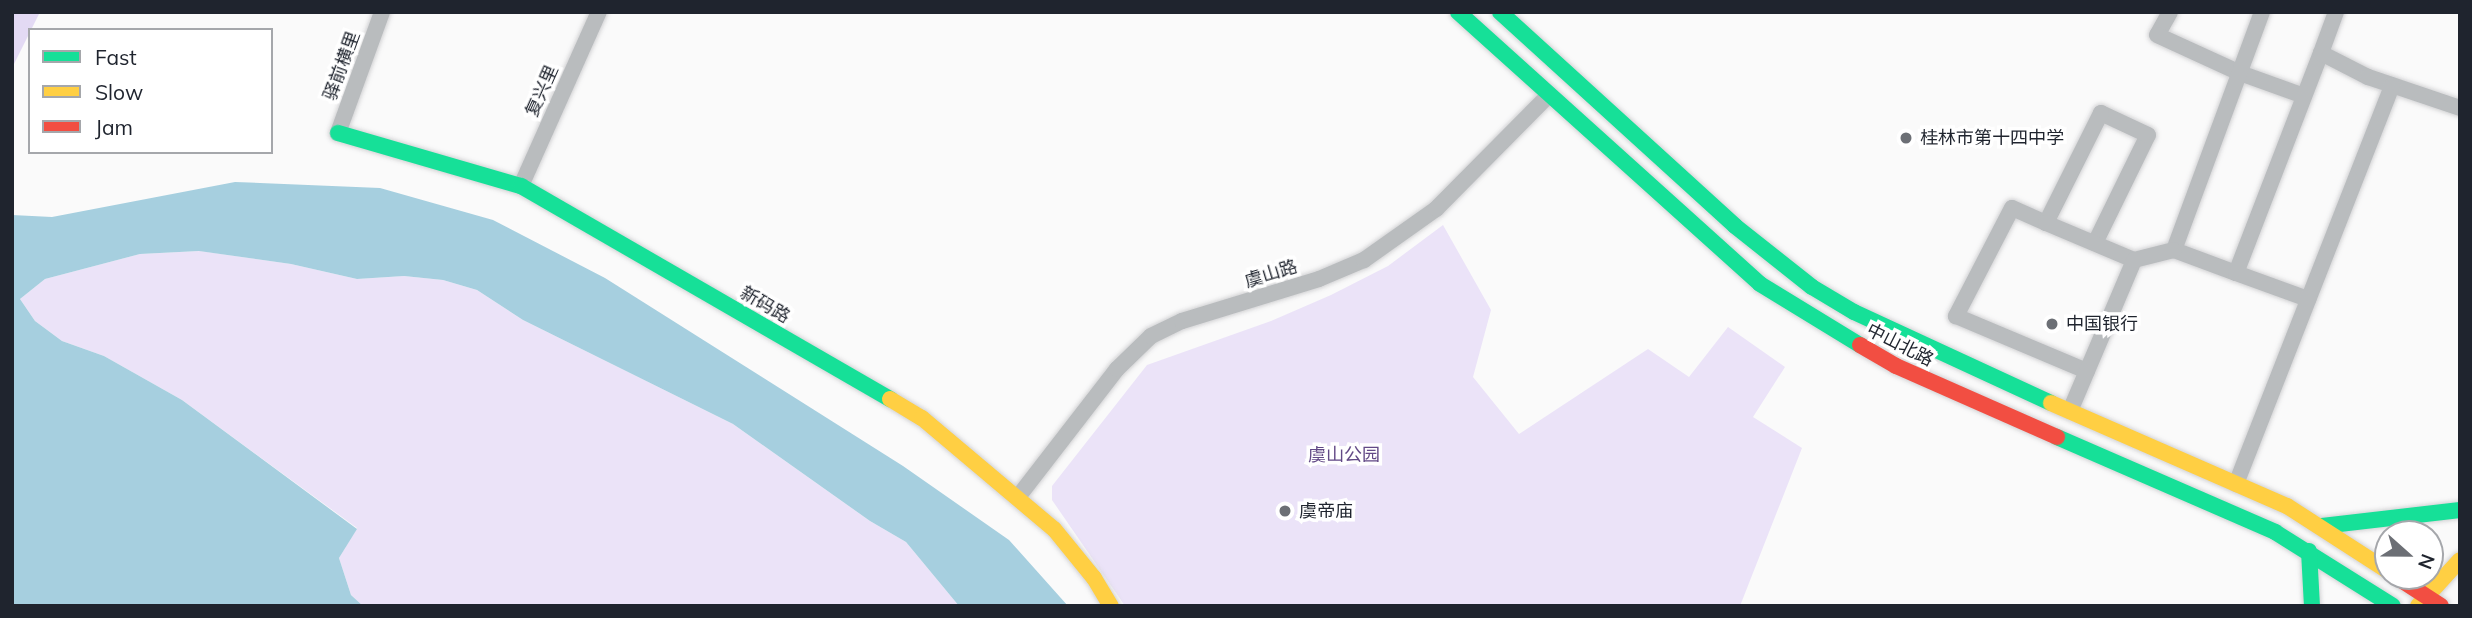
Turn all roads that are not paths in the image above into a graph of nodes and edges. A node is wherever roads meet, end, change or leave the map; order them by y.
1 (382, 12) edge
2 (598, 12) edge
3 (1458, 12) edge
4 (1500, 12) edge
5 (2170, 12) edge
6 (2262, 12) edge
7 (2336, 12) edge
8 (2321, 53) junction
9 (2239, 73) junction
10 (2392, 85) junction
11 (1549, 95) junction
12 (2304, 96) junction
13 (2460, 108) edge
14 (338, 133) joint
15 (520, 186) junction
16 (2046, 223) junction
17 (2095, 243) junction
18 (2174, 250) junction
19 (2134, 260) junction
20 (2236, 273) junction
21 (2308, 299) junction
22 (2087, 371) junction
23 (2070, 411) junction
24 (2236, 484) junction
25 (1018, 497) junction
26 (2460, 510) edge
27 (2322, 526) junction
28 (2309, 551) junction
29 (2460, 560) edge
30 (2374, 561) edge
31 (2413, 590) edge
32 (2460, 601) edge
33 (2429, 603) edge
34 (1111, 606) edge
35 (2312, 606) edge
36 (2393, 606) edge
37 (2455, 606) edge

1 - 14 street, 驿前横里
2 - 15 street, 复兴里
3 - 11 main road, 中山北路
4 - 23 main road, 中山北路
5 - 9 street
6 - 9 street
7 - 8 street
8 - 10 street
8 - 12 street
9 - 12 street
9 - 18 street
10 - 13 street
10 - 21 street
11 - 25 street, 虞山路
11 - 28 main road, 中山北路
12 - 20 street
14 - 15 main road, 新码路
15 - 25 main road, 新码路
16 - 17 street
16 - 17 street
16 - 22 street
17 - 19 street
18 - 19 street
18 - 20 street
19 - 22 street
20 - 21 street
21 - 24 street
22 - 23 street
23 - 24 main road, 中山北路
24 - 27 main road, 中山北路
25 - 34 main road, 新码路
26 - 27 main road
27 - 30 main road, 中山北路
28 - 35 main road
28 - 36 main road, 中山北路
29 - 33 main road
31 - 33 main road
32 - 37 main road

